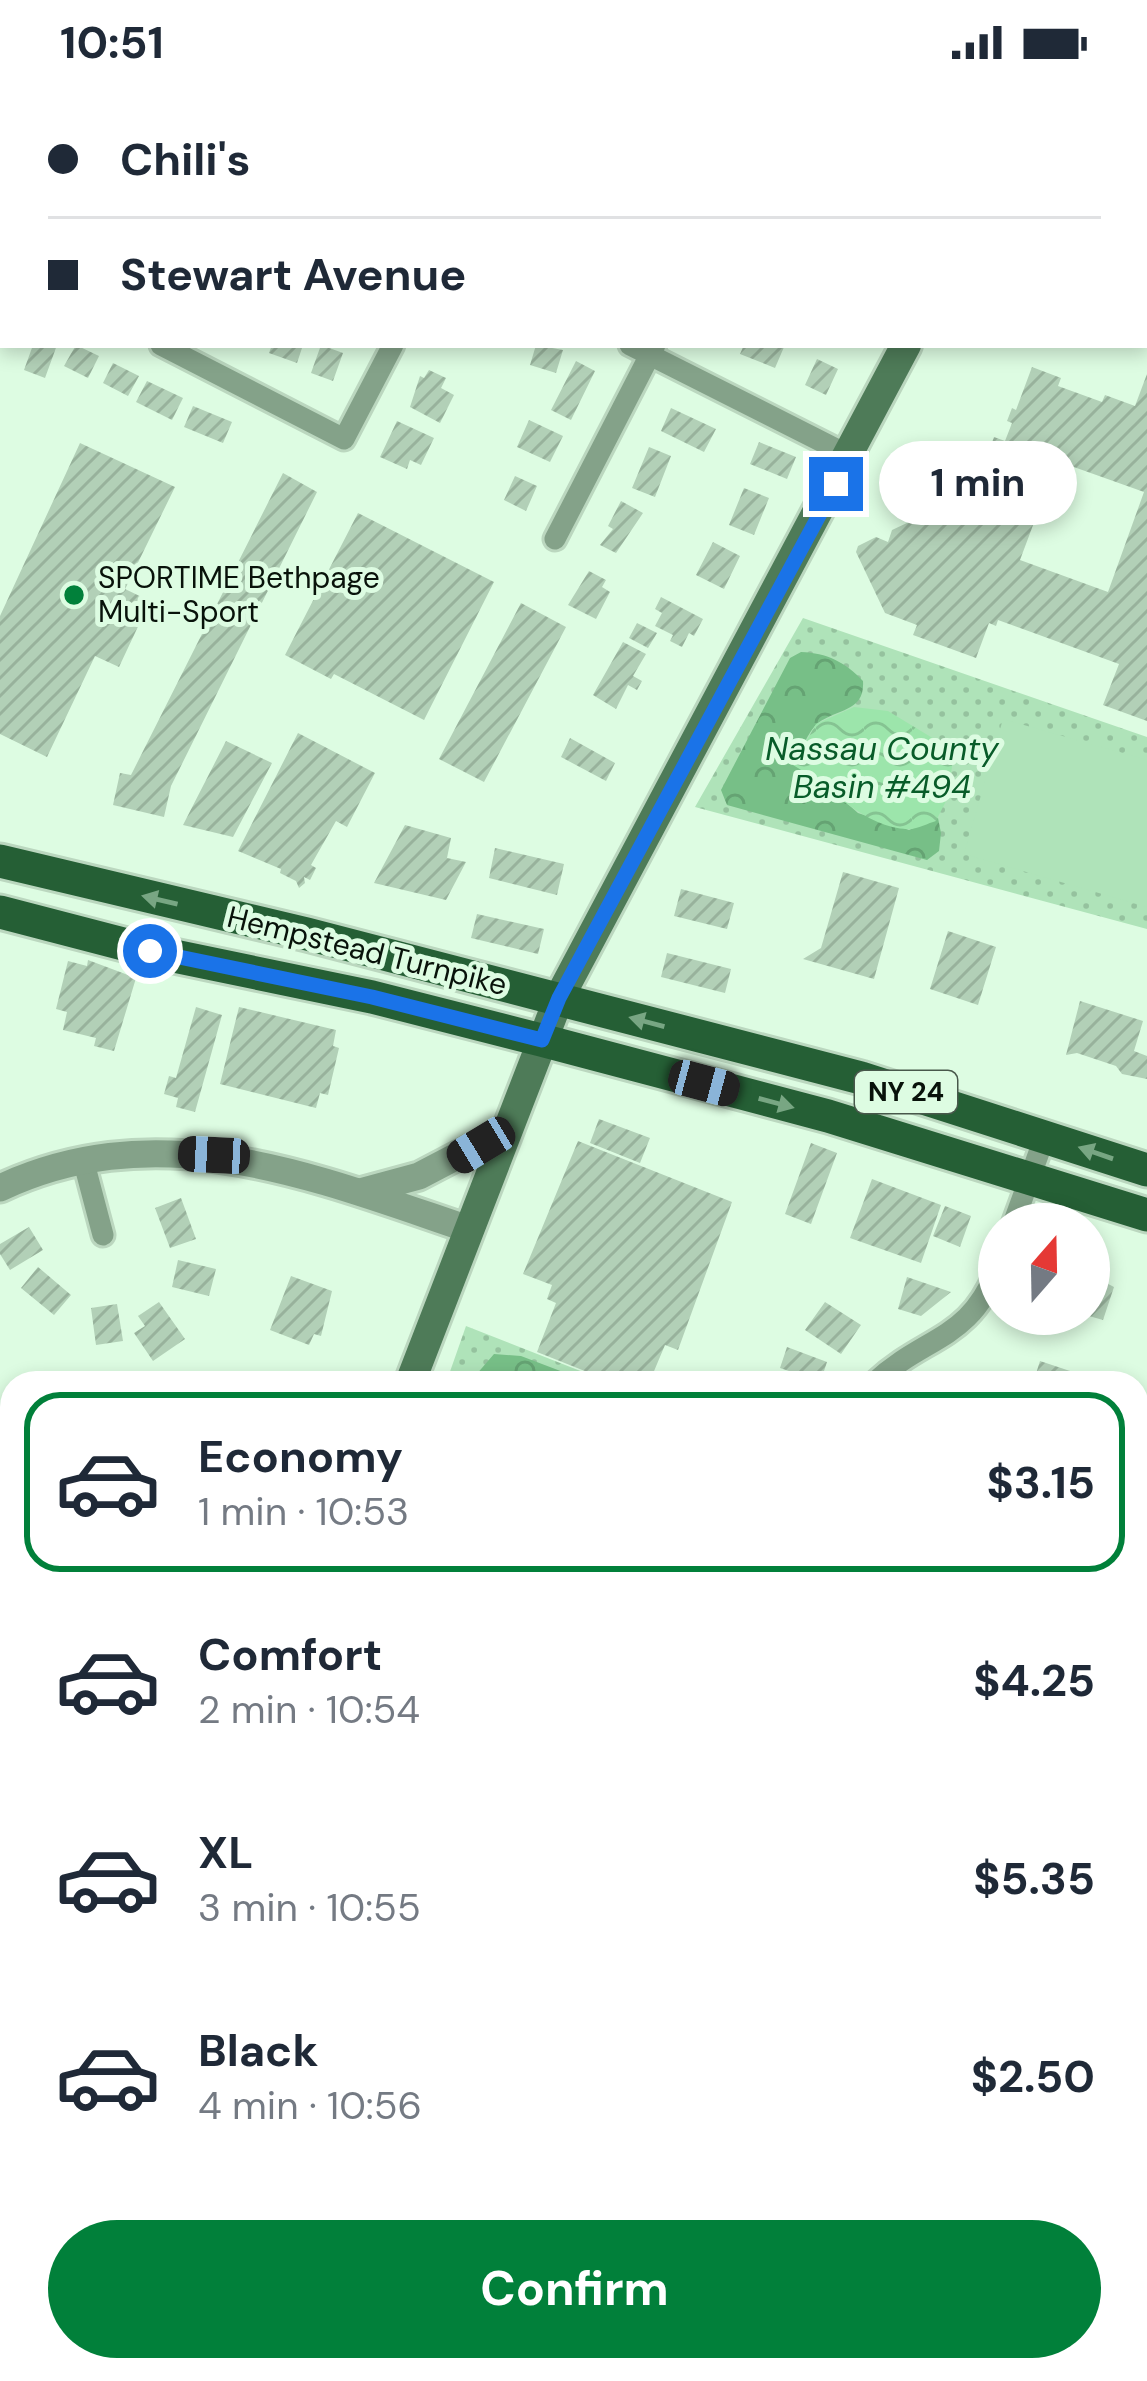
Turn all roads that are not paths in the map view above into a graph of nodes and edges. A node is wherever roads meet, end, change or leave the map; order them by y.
1 (167, 348) edge
2 (392, 348) edge
3 (645, 348) edge
4 (904, 348) edge
5 (850, 456) junction
6 (556, 539) dead end
7 (0, 861) edge
8 (0, 912) edge
9 (559, 998) junction
10 (542, 1040) junction
11 (505, 1131) junction
12 (1045, 1136) junction
13 (84, 1162) junction
14 (1147, 1170) edge
15 (1030, 1178) junction
16 (0, 1188) edge
17 (359, 1192) junction
18 (1021, 1203) edge
19 (1147, 1215) edge
20 (468, 1228) junction
21 (103, 1235) dead end
22 (978, 1305) edge
23 (414, 1371) edge
24 (887, 1371) edge

1 - 2 street
3 - 5 street
3 - 6 street
4 - 5 main road
5 - 9 main road
9 -> 7 main road, Hempstead Turnpike / NY 24
8 - 10 main road, Hempstead Turnpike / NY 24
9 - 10 main road
12 -> 9 main road, Hempstead Turnpike / NY 24
10 - 11 main road
10 -> 15 main road, Hempstead Turnpike / NY 24
11 - 17 street
11 - 20 main road
14 -> 12 main road, Hempstead Turnpike / NY 24
12 - 15 street
13 - 16 street
13 - 17 street
13 - 21 street
15 - 18 street
15 - 19 main road, Hempstead Turnpike / NY 24
17 - 20 street
20 - 23 main road
22 - 24 street

